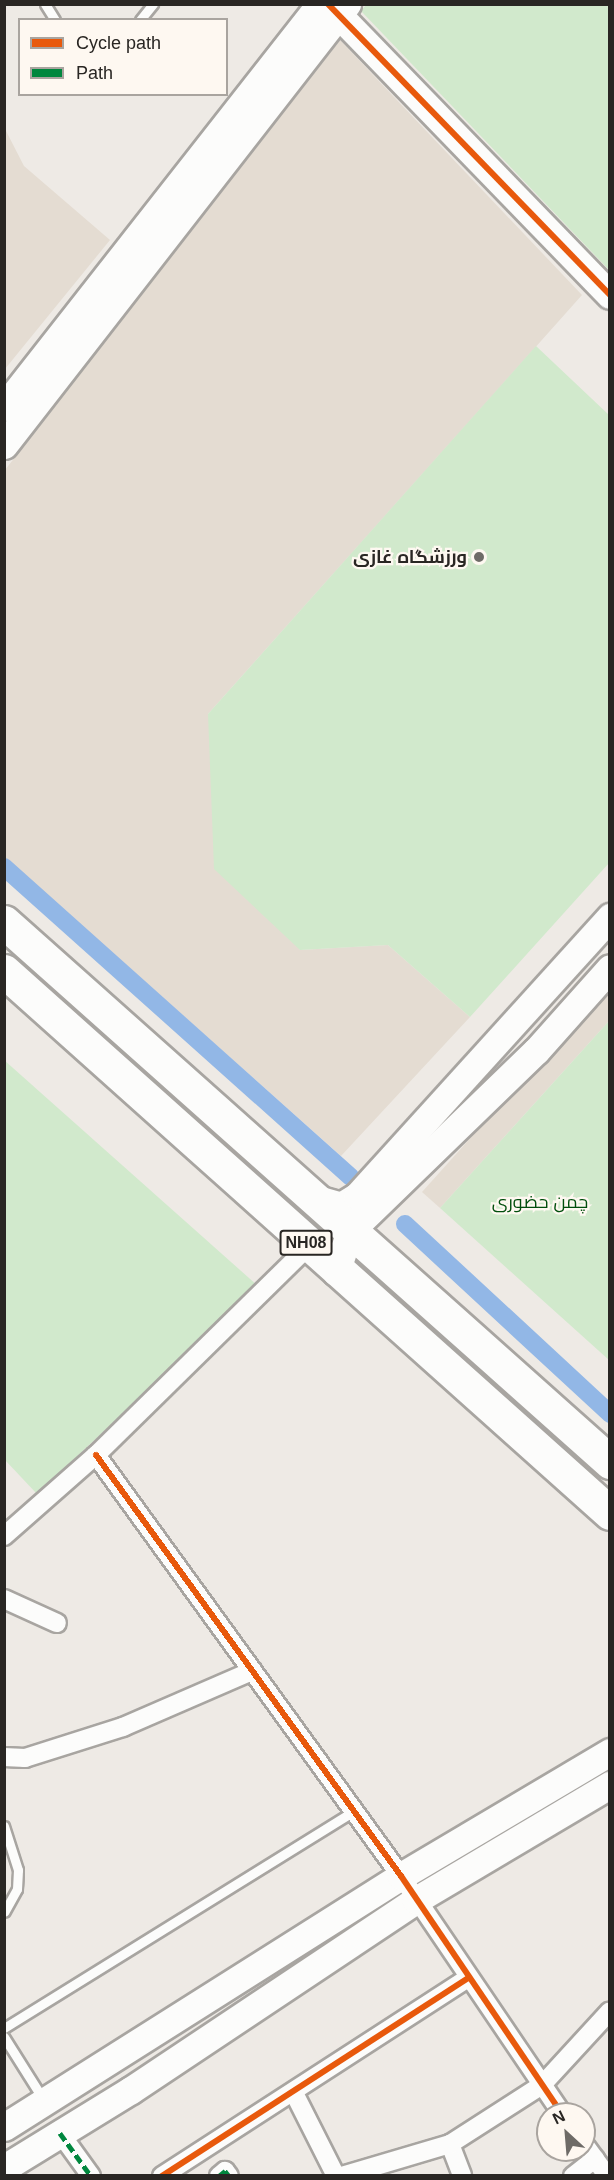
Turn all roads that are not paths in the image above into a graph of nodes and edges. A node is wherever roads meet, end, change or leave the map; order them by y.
1 (45, 4) edge
2 (153, 4) edge
3 (334, 7) edge
4 (54, 18) edge
5 (142, 18) edge
6 (609, 295) edge
7 (4, 407) edge
8 (4, 445) edge
9 (609, 917) edge
10 (4, 922) edge
11 (609, 968) edge
12 (4, 971) edge
13 (208, 1105) junction
14 (196, 1145) junction
15 (310, 1197) junction
16 (350, 1231) junction
17 (309, 1246) junction
18 (336, 1272) junction
19 (96, 1455) junction
20 (609, 1462) edge
21 (609, 1513) edge
22 (4, 1536) edge
23 (4, 1599) edge
24 (57, 1623) dead end
25 (252, 1671) junction
26 (609, 1752) edge
27 (4, 1757) edge
28 (609, 1785) edge
29 (352, 1812) junction
30 (4, 1826) edge
31 (401, 1876) junction
32 (416, 1900) junction
33 (4, 1912) edge
34 (468, 1978) junction
35 (609, 2011) edge
36 (4, 2028) edge
37 (4, 2037) edge
38 (542, 2085) junction
39 (294, 2093) junction
40 (44, 2101) junction
41 (554, 2102) edge
42 (4, 2127) edge
43 (60, 2133) junction
44 (450, 2144) junction
45 (600, 2163) edge
46 (4, 2168) edge
47 (90, 2175) edge
48 (162, 2175) edge
49 (219, 2175) edge
50 (229, 2175) edge
51 (336, 2175) edge
52 (342, 2175) edge
53 (462, 2175) edge
54 (573, 2175) edge

1 - 4 lane
2 - 5 lane
3 - 6 main road
3 - 7 main road
3 - 8 main road
9 - 15 main road
10 - 13 highway, NH08
11 - 16 main road
12 - 14 highway, NH08
13 - 14 highway
13 - 15 highway, NH08
14 - 17 highway, NH08
15 - 16 highway, NH08
16 - 18 main road
16 - 20 highway, NH08
17 - 18 highway, NH08
17 - 19 street
18 - 21 highway, NH08
19 - 22 street
19 - 25 street
23 - 24 street
25 - 27 street
25 - 29 street
26 - 31 main road
28 - 32 main road
29 - 31 street
29 - 36 lane
30 - 33 lane
31 - 32 street
31 - 40 main road
32 - 34 street
32 - 43 main road
34 - 38 street
34 - 39 street
35 - 38 street
37 - 40 lane
38 - 41 street
38 - 44 street
39 - 48 street
39 - 51 street
40 - 42 main road
43 - 46 main road
43 - 47 street
44 - 52 street
44 - 53 street
45 - 54 street
49 - 50 street

